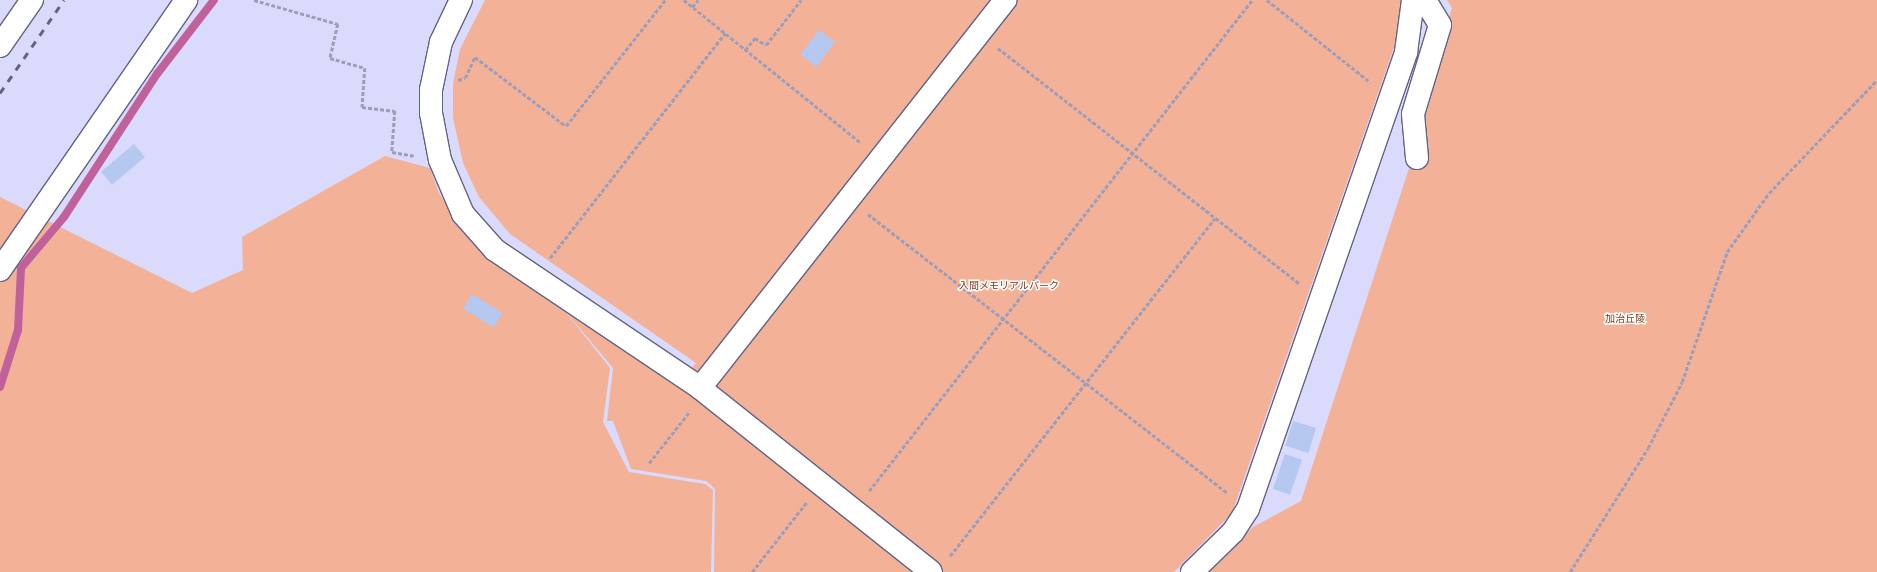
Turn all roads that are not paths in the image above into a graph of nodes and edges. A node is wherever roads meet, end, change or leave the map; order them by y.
1 (32, 0) edge
2 (186, 0) edge
3 (461, 0) edge
4 (1005, 0) edge
5 (1414, 0) edge
6 (1425, 0) edge
7 (0, 46) edge
8 (1417, 158) dead end
9 (0, 270) edge
10 (703, 390) junction
11 (939, 566) edge
12 (1192, 572) edge

1 - 7 main road
2 - 9 main road
3 - 10 main road
4 - 10 main road
5 - 12 main road
6 - 8 main road
10 - 11 main road

